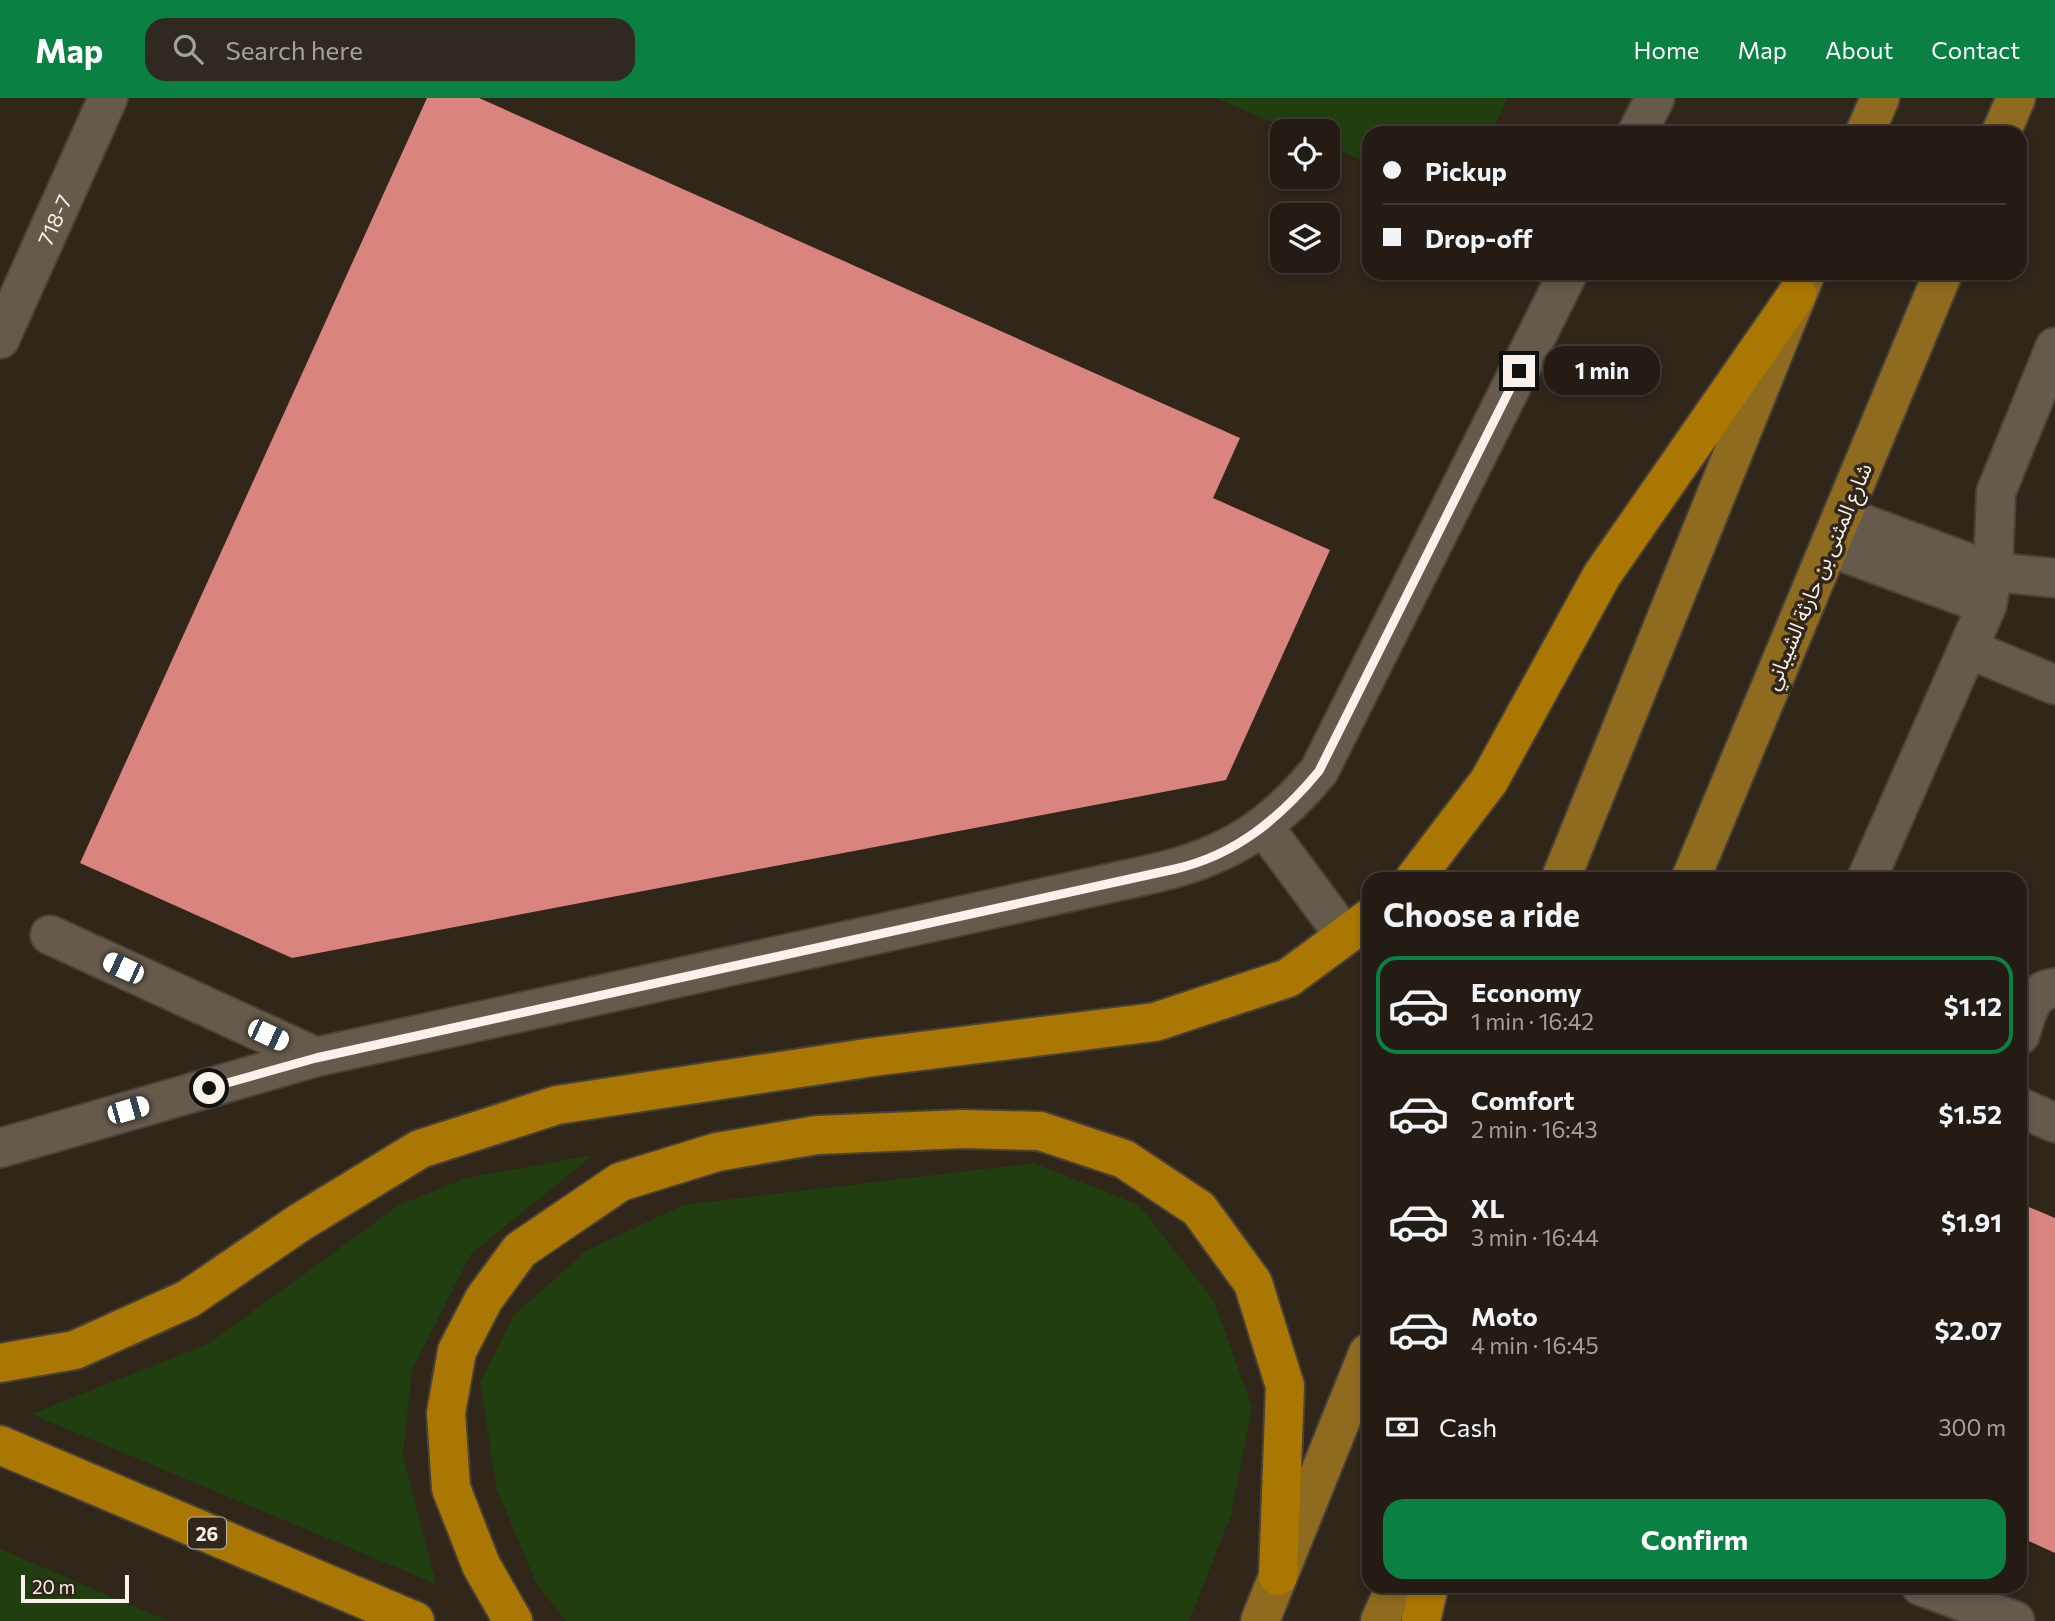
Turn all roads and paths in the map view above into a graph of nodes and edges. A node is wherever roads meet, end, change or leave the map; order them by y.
1 (108, 98) edge
2 (1655, 98) edge
3 (1880, 98) edge
4 (2016, 98) edge
5 (1641, 126) edge
6 (1868, 126) edge
7 (2004, 126) edge
8 (1565, 280) edge
9 (1940, 280) edge
10 (1802, 284) edge
11 (0, 339) edge
12 (2055, 346) edge
13 (1836, 532) junction
14 (2055, 578) edge
15 (1990, 589) junction
16 (1969, 649) junction
17 (2055, 685) edge
18 (1264, 827) junction
19 (1420, 872) edge
20 (1563, 872) edge
21 (1694, 872) edge
22 (1870, 872) edge
23 (1357, 927) edge
24 (50, 935) dead end
25 (2055, 988) edge
26 (2027, 1016) edge
27 (316, 1058) junction
28 (2027, 1110) edge
29 (2055, 1123) edge
30 (0, 1148) edge
31 (0, 1363) edge
32 (1362, 1368) edge
33 (0, 1445) edge
34 (1278, 1576) junction
35 (1393, 1593) edge
36 (1427, 1593) edge
37 (1940, 1593) edge
38 (415, 1621) edge
39 (513, 1621) edge
40 (1260, 1621) edge
41 (1380, 1621) edge
42 (1421, 1621) edge
43 (2015, 1621) edge

1 - 11 street, 718-7
2 - 5 street
3 - 6 main road
4 - 7 main road
8 - 18 street
9 - 13 main road, شارع المثنى بن حارثة الشيباني
10 - 19 highway
10 - 20 main road
12 - 15 street
13 - 15 street
13 - 21 main road, شارع المثنى بن حارثة الشيباني
14 - 15 street
15 - 16 street
16 - 17 street
16 - 22 street
18 - 23 street
18 - 27 street
23 - 31 highway
24 - 27 street
25 - 26 street
27 - 30 street
28 - 29 street
32 - 34 main road
33 - 38 highway, 26
34 - 39 highway
34 - 40 main road
35 - 41 main road
36 - 42 highway
37 - 43 street

